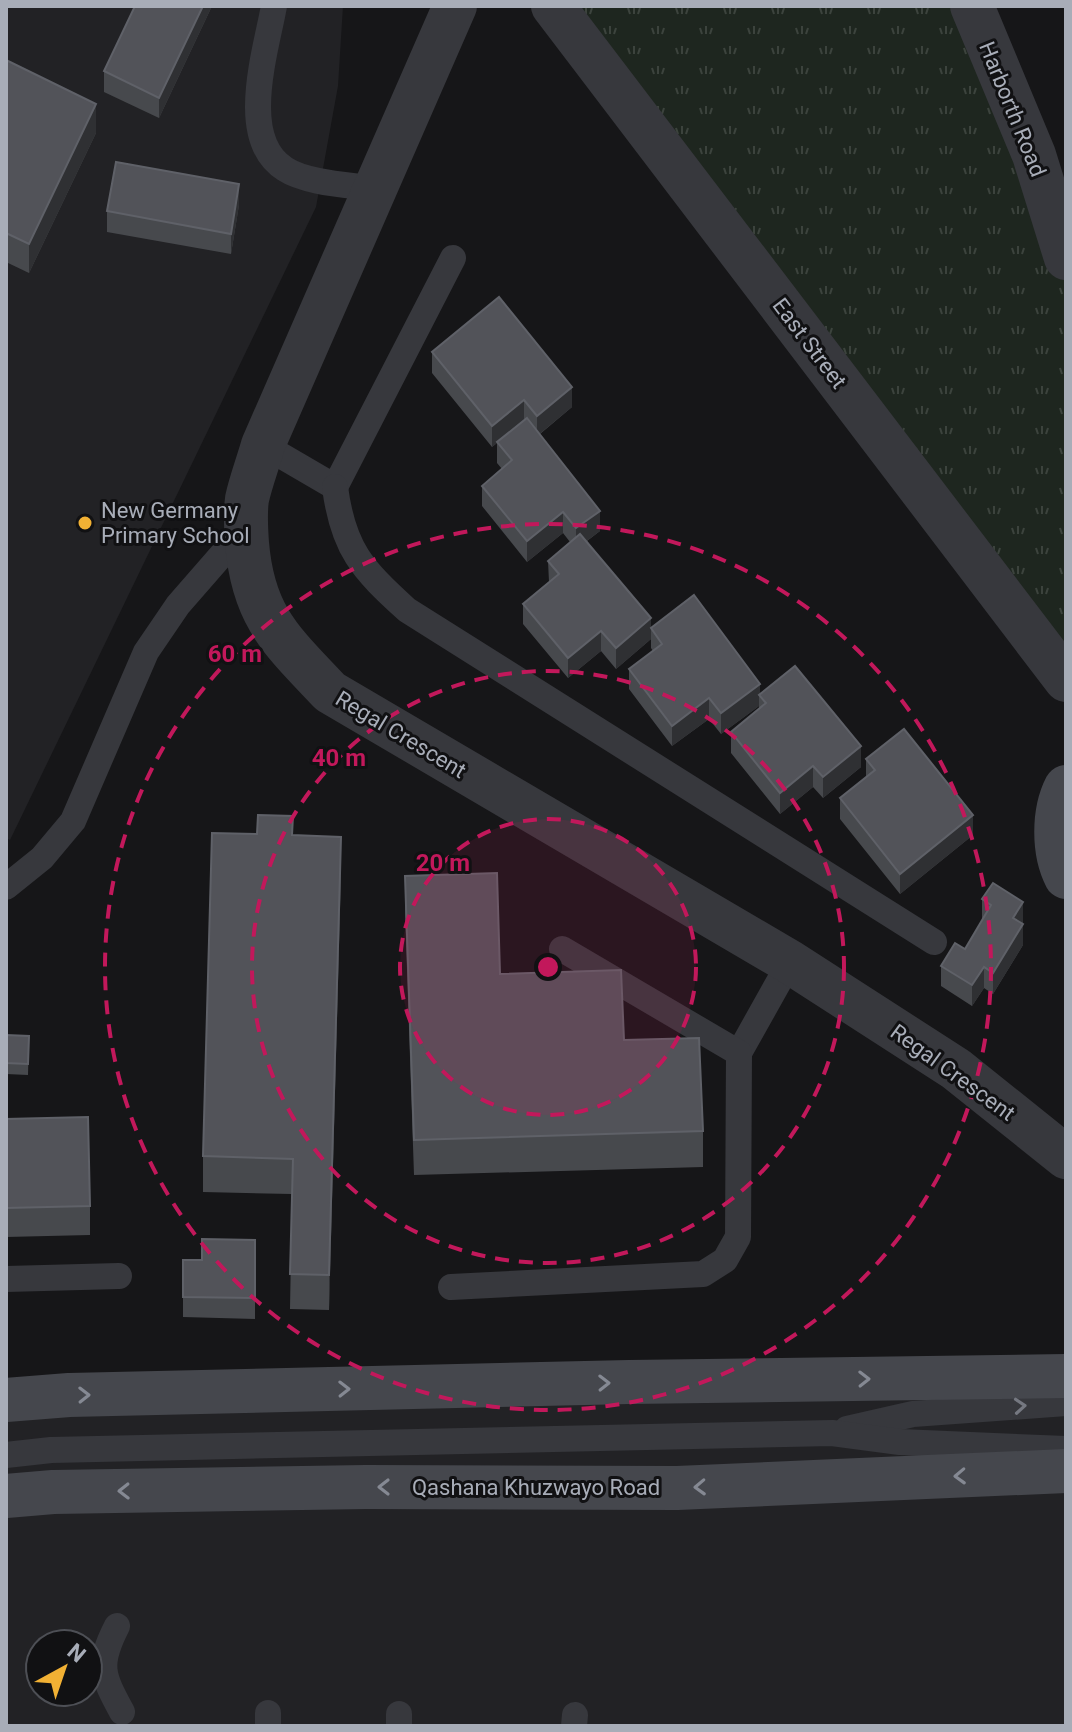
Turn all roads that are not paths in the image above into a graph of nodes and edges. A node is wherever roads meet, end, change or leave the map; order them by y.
1 (274, 6) edge
2 (455, 6) edge
3 (553, 6) edge
4 (972, 6) edge
5 (1053, 171) edge
6 (376, 189) junction
7 (453, 258) dead end
8 (1066, 258) edge
9 (263, 445) junction
10 (335, 487) junction
11 (246, 527) junction
12 (1066, 680) edge
13 (1066, 787) edge
14 (1066, 877) edge
15 (6, 887) edge
16 (934, 942) dead end
17 (562, 949) dead end
18 (790, 962) junction
19 (739, 1053) junction
20 (1066, 1157) edge
21 (119, 1276) dead end
22 (6, 1279) edge
23 (451, 1287) dead end
24 (1066, 1376) edge
25 (6, 1400) edge
26 (1066, 1403) edge
27 (832, 1433) junction
28 (1066, 1449) edge
29 (6, 1455) edge
30 (1066, 1471) edge
31 (6, 1496) edge
32 (117, 1626) dead end
33 (122, 1712) dead end

1 - 6 lane
2 - 6 street, Regal Crescent
3 - 12 street, East Street
4 - 5 street, Harborth Road
5 - 8 street, Harborth Road
6 - 9 street, Regal Crescent
7 - 10 lane
9 - 10 lane
9 - 11 street, Regal Crescent
10 - 16 lane
11 - 15 lane
11 - 18 street, Regal Crescent
13 - 14 main road
17 - 19 lane
18 - 19 lane
18 - 20 street, Regal Crescent
19 - 23 lane
21 - 22 lane
25 -> 24 main road
27 -> 26 lane
27 - 28 lane
27 - 29 lane
30 -> 31 main road, Qashana Khuzwayo Road
32 - 33 lane

